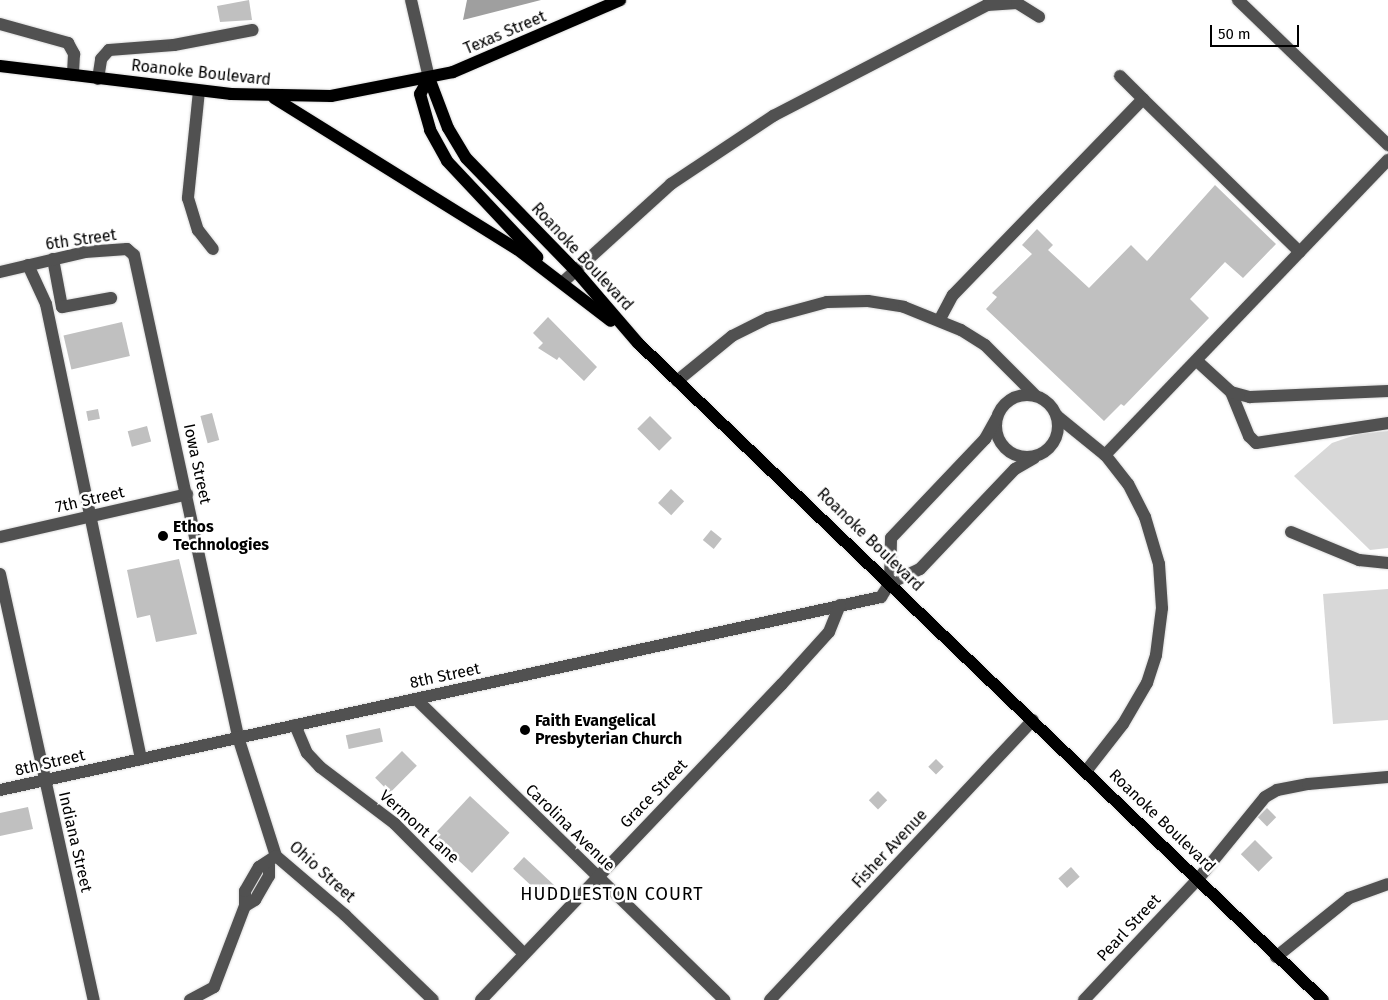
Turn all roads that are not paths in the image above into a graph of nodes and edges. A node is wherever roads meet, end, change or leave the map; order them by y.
1 (411, 0) edge
2 (620, 0) edge
3 (1238, 0) edge
4 (1039, 17) dead end
5 (0, 24) edge
6 (253, 30) dead end
7 (0, 66) edge
8 (73, 75) junction
9 (1120, 76) dead end
10 (429, 78) junction
11 (98, 79) junction
12 (199, 91) junction
13 (272, 97) junction
14 (1143, 99) junction
15 (1388, 145) edge
16 (1388, 160) edge
17 (213, 249) dead end
18 (1300, 252) junction
19 (53, 259) junction
20 (28, 265) junction
21 (549, 270) junction
22 (576, 271) junction
23 (0, 272) edge
24 (563, 282) junction
25 (111, 298) dead end
26 (149, 314) joint
27 (940, 320) junction
28 (638, 343) junction
29 (1197, 361) junction
30 (677, 381) junction
31 (1388, 391) edge
32 (1231, 392) junction
33 (1036, 396) junction
34 (1057, 416) junction
35 (996, 419) junction
36 (1388, 423) edge
37 (1105, 455) junction
38 (1035, 457) junction
39 (187, 494) junction
40 (90, 517) junction
41 (1291, 532) dead end
42 (0, 537) edge
43 (1388, 563) edge
44 (0, 574) edge
45 (890, 583) junction
46 (840, 605) junction
47 (416, 699) junction
48 (1033, 720) junction
49 (295, 725) junction
50 (238, 738) junction
51 (141, 759) junction
52 (1087, 770) junction
53 (1388, 777) edge
54 (45, 780) junction
55 (0, 790) edge
56 (272, 861) junction
57 (597, 877) junction
58 (1199, 878) junction
59 (1388, 884) edge
60 (524, 954) junction
61 (1276, 957) junction
62 (94, 1000) edge
63 (190, 1000) edge
64 (433, 1000) edge
65 (481, 1000) edge
66 (724, 1000) edge
67 (770, 1000) edge
68 (1084, 1000) edge
69 (1322, 1000) edge

1 - 10 street
2 - 10 main road, Texas Street
3 - 15 street
4 - 22 street
5 - 8 street
6 - 11 street
7 - 8 main road, Roanoke Boulevard
8 - 11 main road, Roanoke Boulevard
9 - 14 street
10 - 13 main road, Roanoke Boulevard
10 - 21 main road, Roanoke Boulevard
10 - 22 main road, Roanoke Boulevard
11 - 12 main road, Roanoke Boulevard
12 - 13 main road, Roanoke Boulevard
12 - 17 street
13 - 21 main road
14 - 18 street
14 - 27 street
16 - 18 street
18 - 29 street
19 - 20 street, 6th Street
19 - 25 street
19 - 26 street, 6th Street
20 - 23 street, 6th Street
20 - 40 street
21 - 24 main road
22 - 24 street
22 - 28 main road, Roanoke Boulevard
24 - 28 main road
26 - 39 street, Iowa Street
27 - 30 street
27 - 33 street
28 - 30 main road, Roanoke Boulevard
29 - 32 street
29 - 37 street
30 - 45 main road, Roanoke Boulevard
31 - 32 street
32 - 36 street
33 - 34 street
33 - 35 street
34 - 37 street
34 - 38 street
35 - 38 street
35 - 45 street
37 - 52 street
38 - 45 street, 8th Street
39 - 40 street, 7th Street
39 - 50 street, Iowa Street
40 - 42 street, 7th Street
40 - 51 street
41 - 43 street
44 - 54 street, Indiana Street
45 - 46 street, 8th Street
45 - 48 main road, Roanoke Boulevard
46 - 47 street, 8th Street
46 - 57 street, Grace Street
47 - 49 street, 8th Street
47 - 57 street, Carolina Avenue
48 - 52 main road, Roanoke Boulevard
48 - 67 street, Fisher Avenue
49 - 50 street, 8th Street
49 - 60 street, Vermont Lane
50 - 51 street, 8th Street
50 - 56 street, Ohio Street
51 - 54 street, 8th Street
52 - 58 main road, Roanoke Boulevard
53 - 58 street, Pearl Street
54 - 55 street, 8th Street
54 - 62 street, Indiana Street
56 - 63 street
56 - 64 street, Ohio Street
57 - 60 street, Grace Street
57 - 66 street, Carolina Avenue
58 - 61 main road, Roanoke Boulevard
58 - 68 street, Pearl Street
59 - 61 street
60 - 65 street, Grace Street
61 - 69 main road, Roanoke Boulevard

